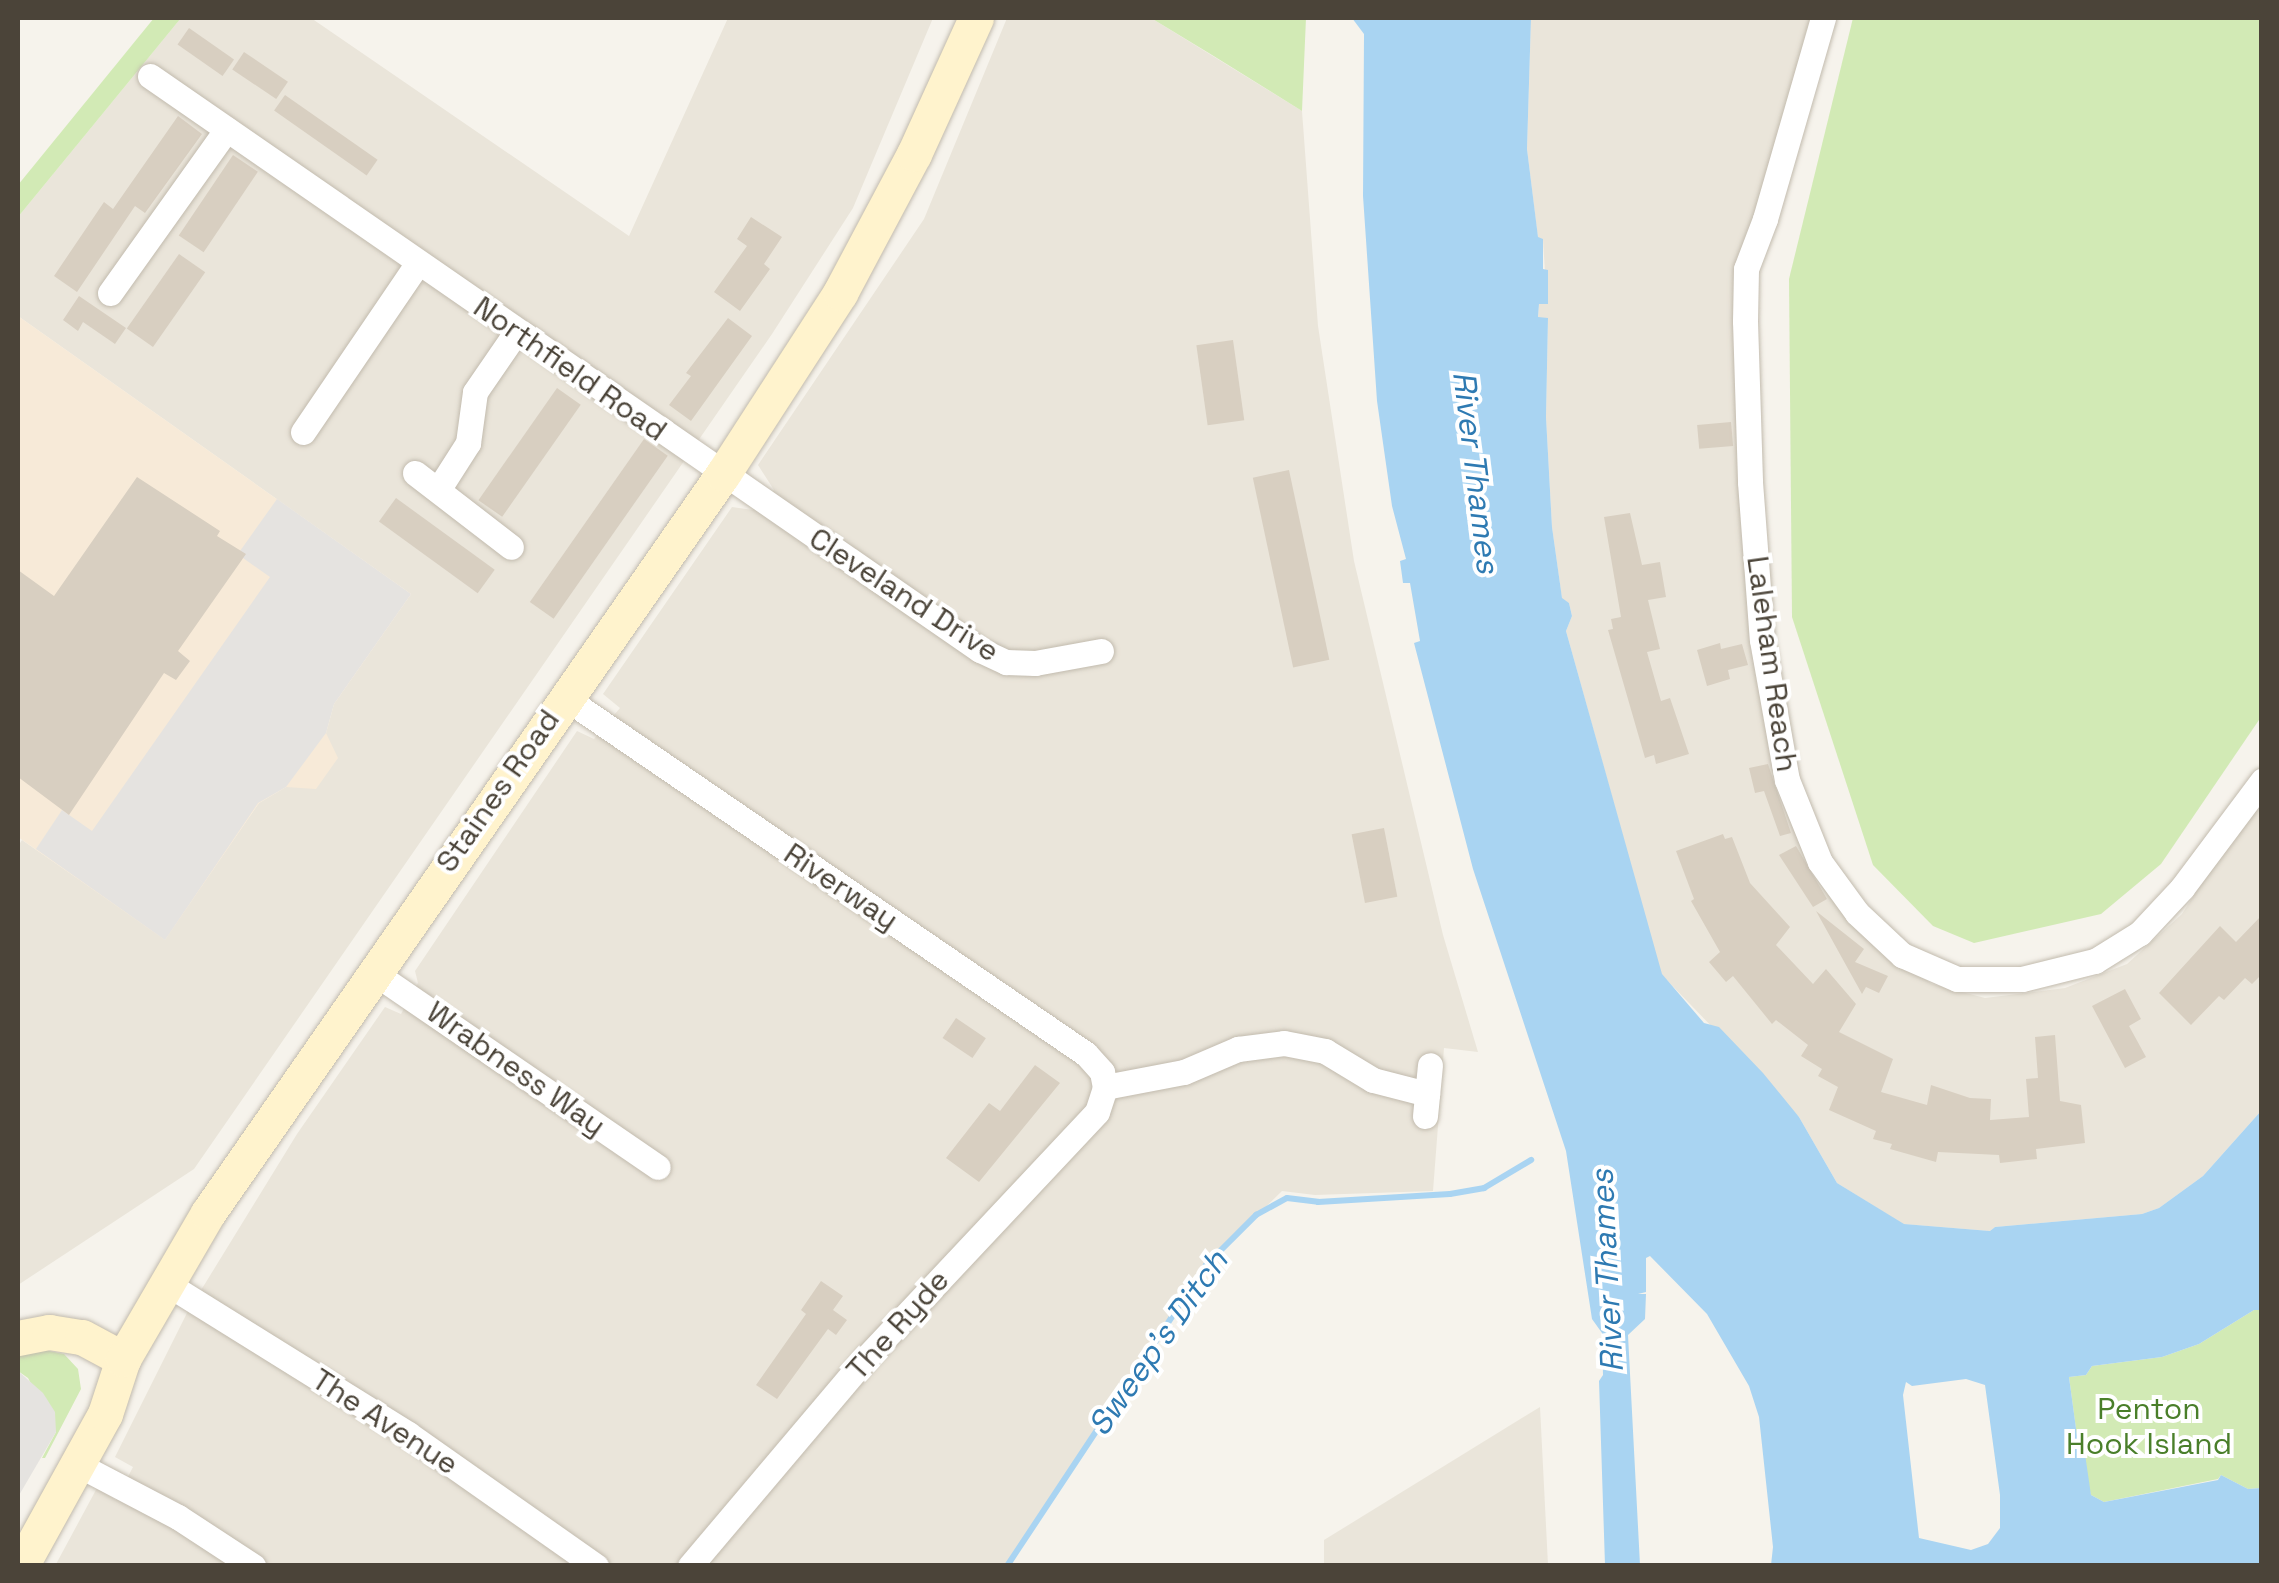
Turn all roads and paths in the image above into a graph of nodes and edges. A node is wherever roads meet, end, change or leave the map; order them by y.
1 (976, 18) edge
2 (1823, 18) edge
3 (150, 76) dead end
4 (227, 130) junction
5 (417, 264) junction
6 (110, 293) dead end
7 (517, 331) junction
8 (303, 432) dead end
9 (416, 473) dead end
10 (723, 474) junction
11 (438, 490) junction
12 (511, 547) dead end
13 (1101, 651) dead end
14 (564, 697) junction
15 (2262, 781) edge
16 (373, 972) junction
17 (1430, 1064) dead end
18 (1106, 1087) junction
19 (658, 1168) dead end
20 (169, 1285) junction
21 (18, 1338) edge
22 (123, 1359) junction
23 (75, 1463) junction
24 (21, 1566) edge
25 (253, 1566) edge
26 (596, 1566) edge
27 (690, 1566) edge

1 - 10 main road, Staines Road
2 - 15 street, Laleham Reach
3 - 4 street, Northfield Road
4 - 5 street, Northfield Road
4 - 6 street
5 - 7 street, Northfield Road
5 - 8 street
7 - 10 street, Northfield Road
7 - 11 street
9 - 11 street
10 - 13 street, Cleveland Drive
10 - 14 main road, Staines Road
11 - 12 street
14 - 16 main road, Staines Road
14 - 18 street, Riverway
16 - 19 street, Wrabness Way
16 - 20 main road, Staines Road
17 - 18 street
18 - 27 street, The Ryde
20 - 22 main road, Staines Road
20 - 26 street, The Avenue
21 - 22 main road
22 - 23 main road, Staines Road
23 - 24 main road, Staines Road
23 - 25 street

